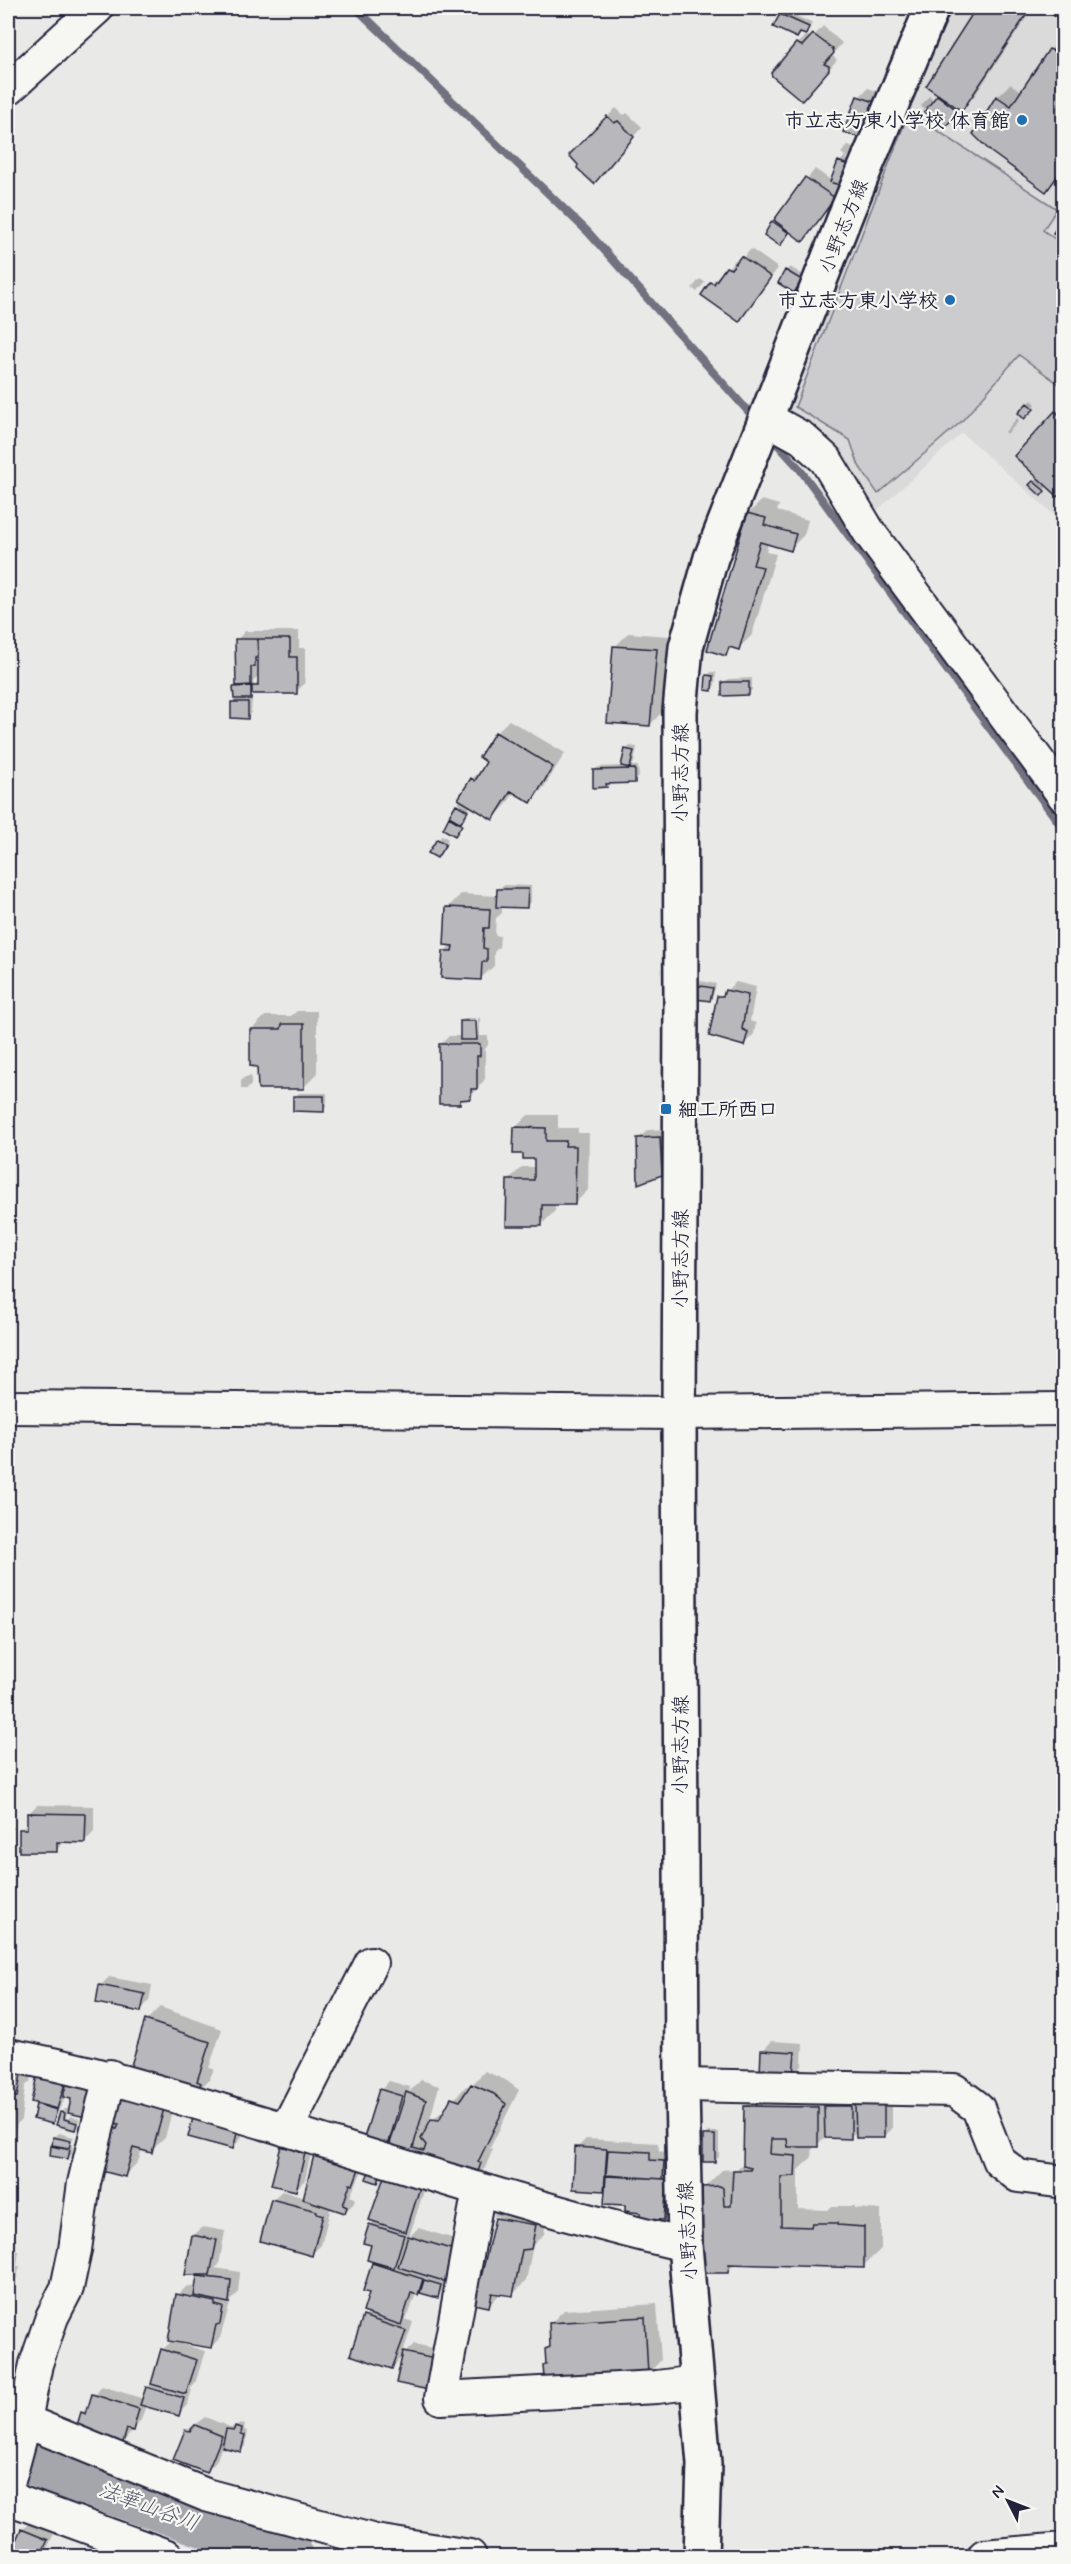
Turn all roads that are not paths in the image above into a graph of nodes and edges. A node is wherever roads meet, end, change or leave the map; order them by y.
1 (97, 8) edge
2 (932, 8) edge
3 (8, 89) edge
4 (760, 433) junction
5 (1064, 796) edge
6 (8, 1407) edge
7 (1064, 1409) edge
8 (678, 1413) junction
9 (371, 1963) dead end
10 (8, 2055) edge
11 (110, 2076) junction
12 (682, 2085) junction
13 (286, 2130) junction
14 (1064, 2182) edge
15 (479, 2189) junction
16 (685, 2245) junction
17 (697, 2382) junction
18 (16, 2418) edge
19 (8, 2484) edge
20 (8, 2498) edge
21 (1064, 2549) edge
22 (167, 2556) edge
23 (470, 2556) edge
24 (701, 2556) edge
25 (984, 2556) edge

1 - 3 street
2 - 4 main road, 小野志方線
4 - 5 street
4 - 8 main road, 小野志方線
6 - 8 street
7 - 8 street
8 - 12 main road, 小野志方線
9 - 13 street
10 - 11 street
11 - 13 street
11 - 18 street
12 - 14 street
12 - 16 main road, 小野志方線
13 - 15 street
15 - 16 street
15 - 17 street
16 - 17 main road, 小野志方線
17 - 24 main road, 小野志方線
18 - 19 street
18 - 23 street
20 - 22 street
21 - 25 street

